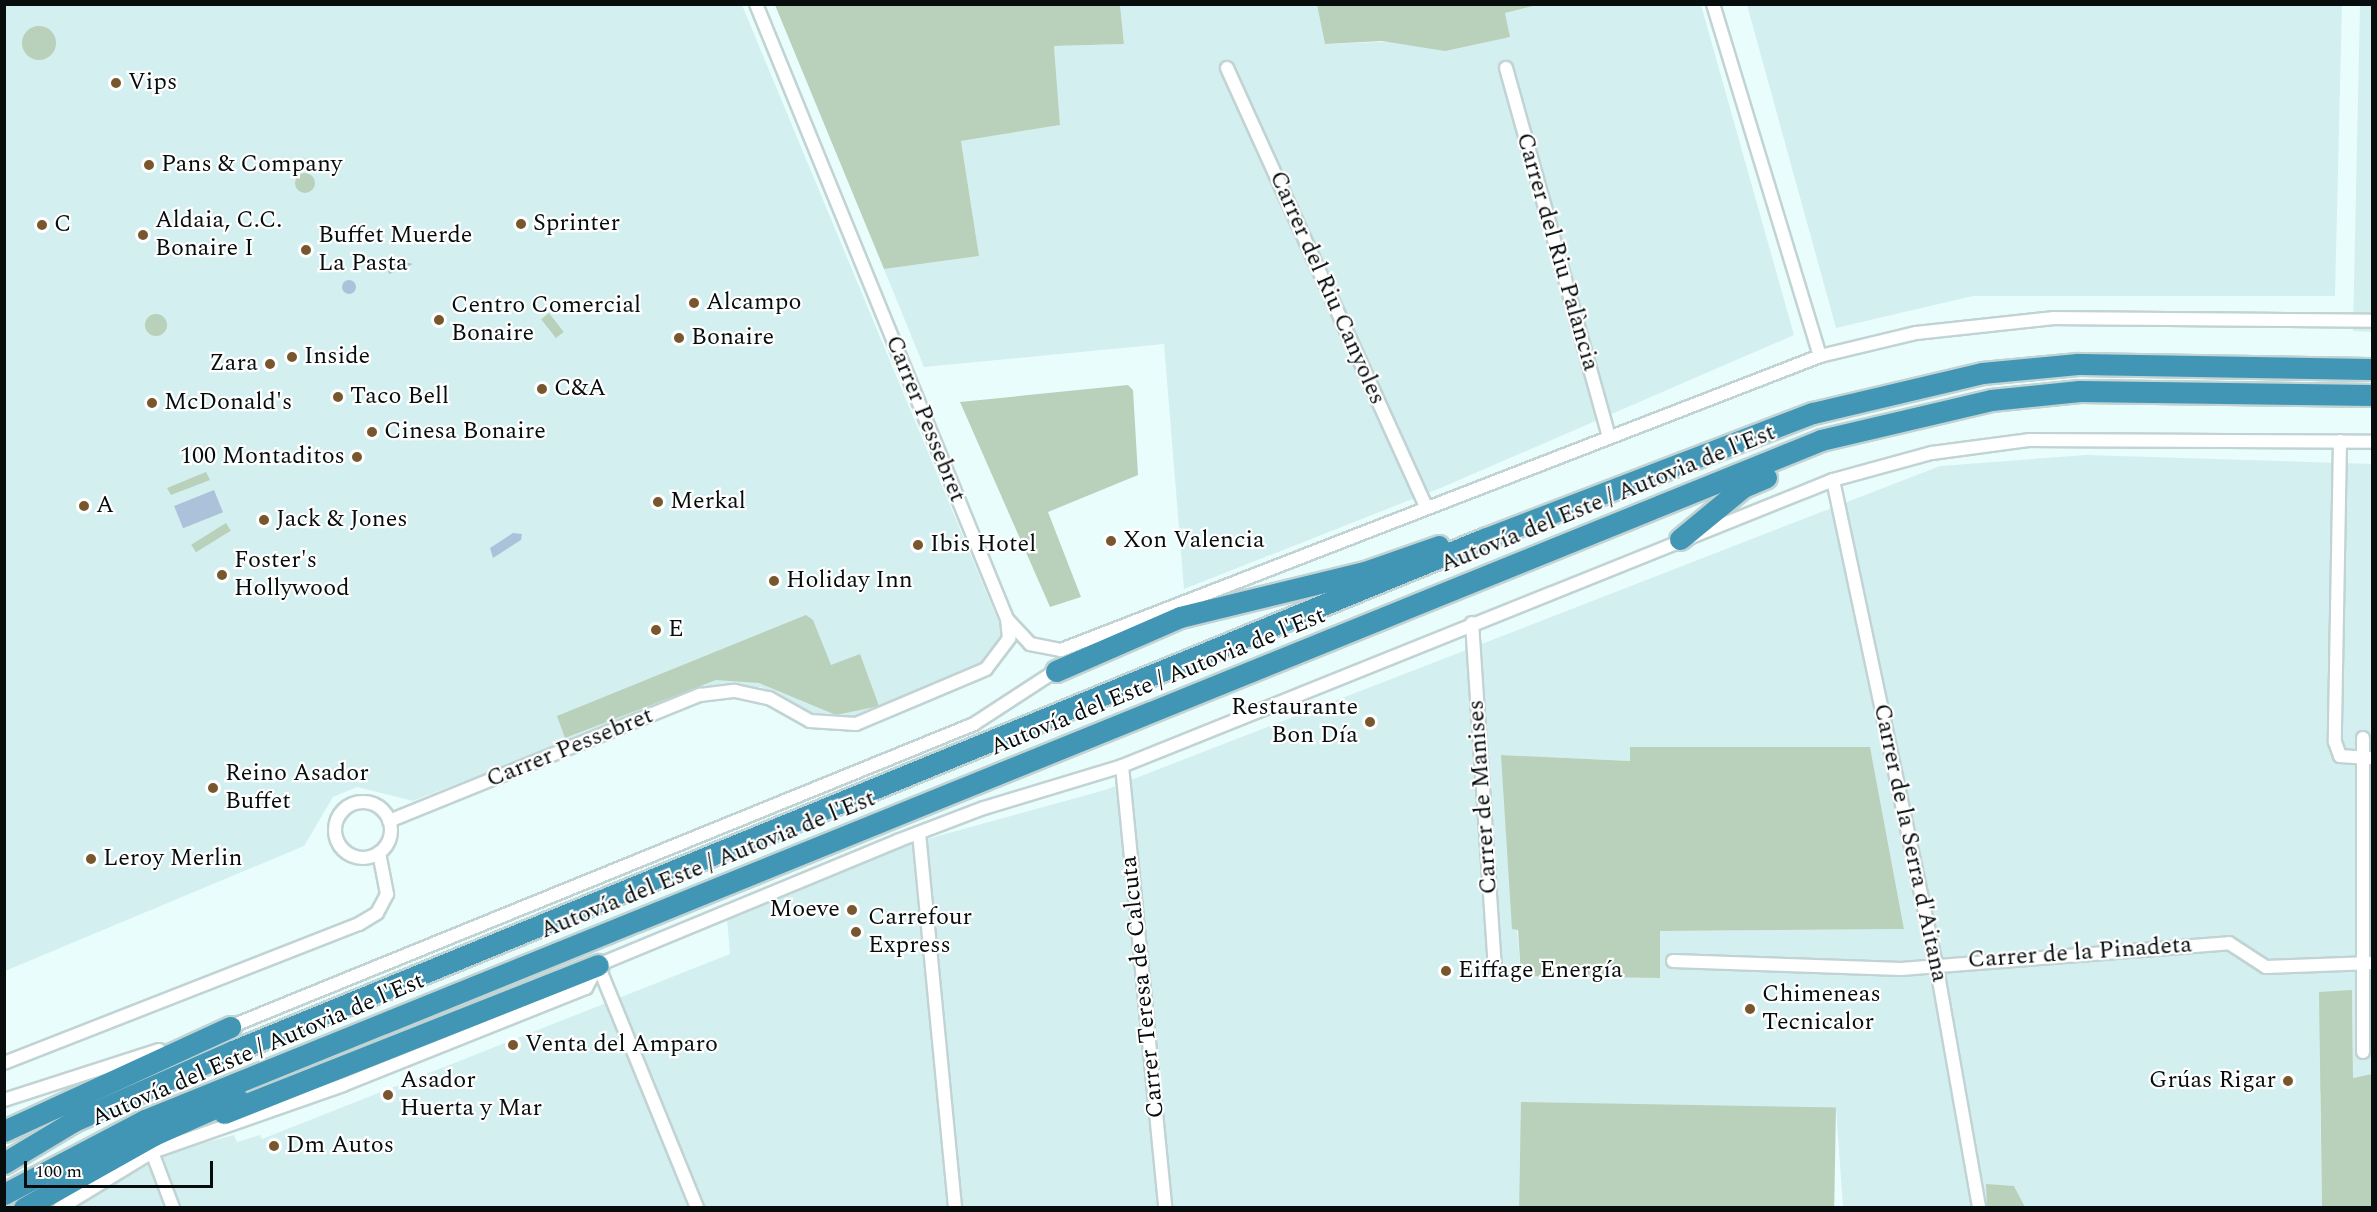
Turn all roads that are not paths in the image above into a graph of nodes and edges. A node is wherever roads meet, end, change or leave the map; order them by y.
1 (756, 4) edge
2 (1713, 4) edge
3 (1227, 68) dead end
4 (1506, 68) dead end
5 (2373, 321) edge
6 (1820, 356) junction
7 (2373, 369) edge
8 (2373, 395) edge
9 (1899, 420) junction
10 (1609, 436) junction
11 (2340, 441) junction
12 (2373, 442) edge
13 (1833, 480) junction
14 (1427, 508) junction
15 (1484, 539) junction
16 (1680, 539) junction
17 (1007, 619) junction
18 (1472, 623) junction
19 (1119, 630) junction
20 (1056, 671) junction
21 (2363, 738) dead end
22 (2373, 758) edge
23 (2359, 761) junction
24 (1122, 766) junction
25 (389, 821) junction
26 (919, 833) junction
27 (379, 853) junction
28 (591, 941) junction
29 (1673, 961) dead end
30 (1936, 963) junction
31 (2367, 963) edge
32 (598, 965) junction
33 (1495, 971) dead end
34 (230, 1027) junction
35 (2363, 1052) dead end
36 (4, 1063) edge
37 (4, 1100) edge
38 (5, 1130) edge
39 (152, 1152) junction
40 (13, 1157) edge
41 (109, 1159) junction
42 (4, 1194) edge
43 (58, 1200) edge
44 (24, 1208) edge
45 (173, 1208) edge
46 (697, 1208) edge
47 (955, 1208) edge
48 (1165, 1208) edge
49 (1979, 1208) edge

1 - 17 street, Carrer Pessebret
2 - 6 street
3 - 14 street, Carrer del Riu Canyoles
4 - 10 street, Carrer del Riu Palància
5 - 6 street
6 - 10 street
7 - 15 highway, Autovía del Este / Autovia de l'Est
8 - 9 highway, Autovía del Este / Autovia de l'Est
9 - 16 highway
9 - 28 highway, Autovía del Este / Autovia de l'Est
10 - 14 street
11 - 12 street
11 - 13 street
11 - 23 street
13 - 16 street
13 - 30 street, Carrer de la Serra d'Aitana
14 - 19 street
15 - 20 highway
15 - 40 highway, Autovía del Este / Autovia de l'Est
16 - 18 street
17 - 19 street
17 - 25 street, Carrer Pessebret
18 - 24 street
18 - 33 street, Carrer de Manises
19 - 20 street
20 - 34 street
21 - 23 street
22 - 23 street
23 - 31 street
24 - 26 street
24 - 48 street, Carrer Teresa de Calcuta
25 - 27 street
25 - 27 street
26 - 32 street
26 - 47 street
27 - 36 street
28 - 41 highway
28 - 42 highway, Autovía del Este / Autovia de l'Est
29 - 30 street, Carrer de la Pinadeta
30 - 31 street, Carrer de la Pinadeta
30 - 49 street, Carrer de la Serra d'Aitana
31 - 35 street
32 - 39 street
32 - 41 highway
32 - 46 street
34 - 37 street
34 - 38 highway
39 - 43 street
39 - 45 street
41 - 43 highway
43 - 44 highway

